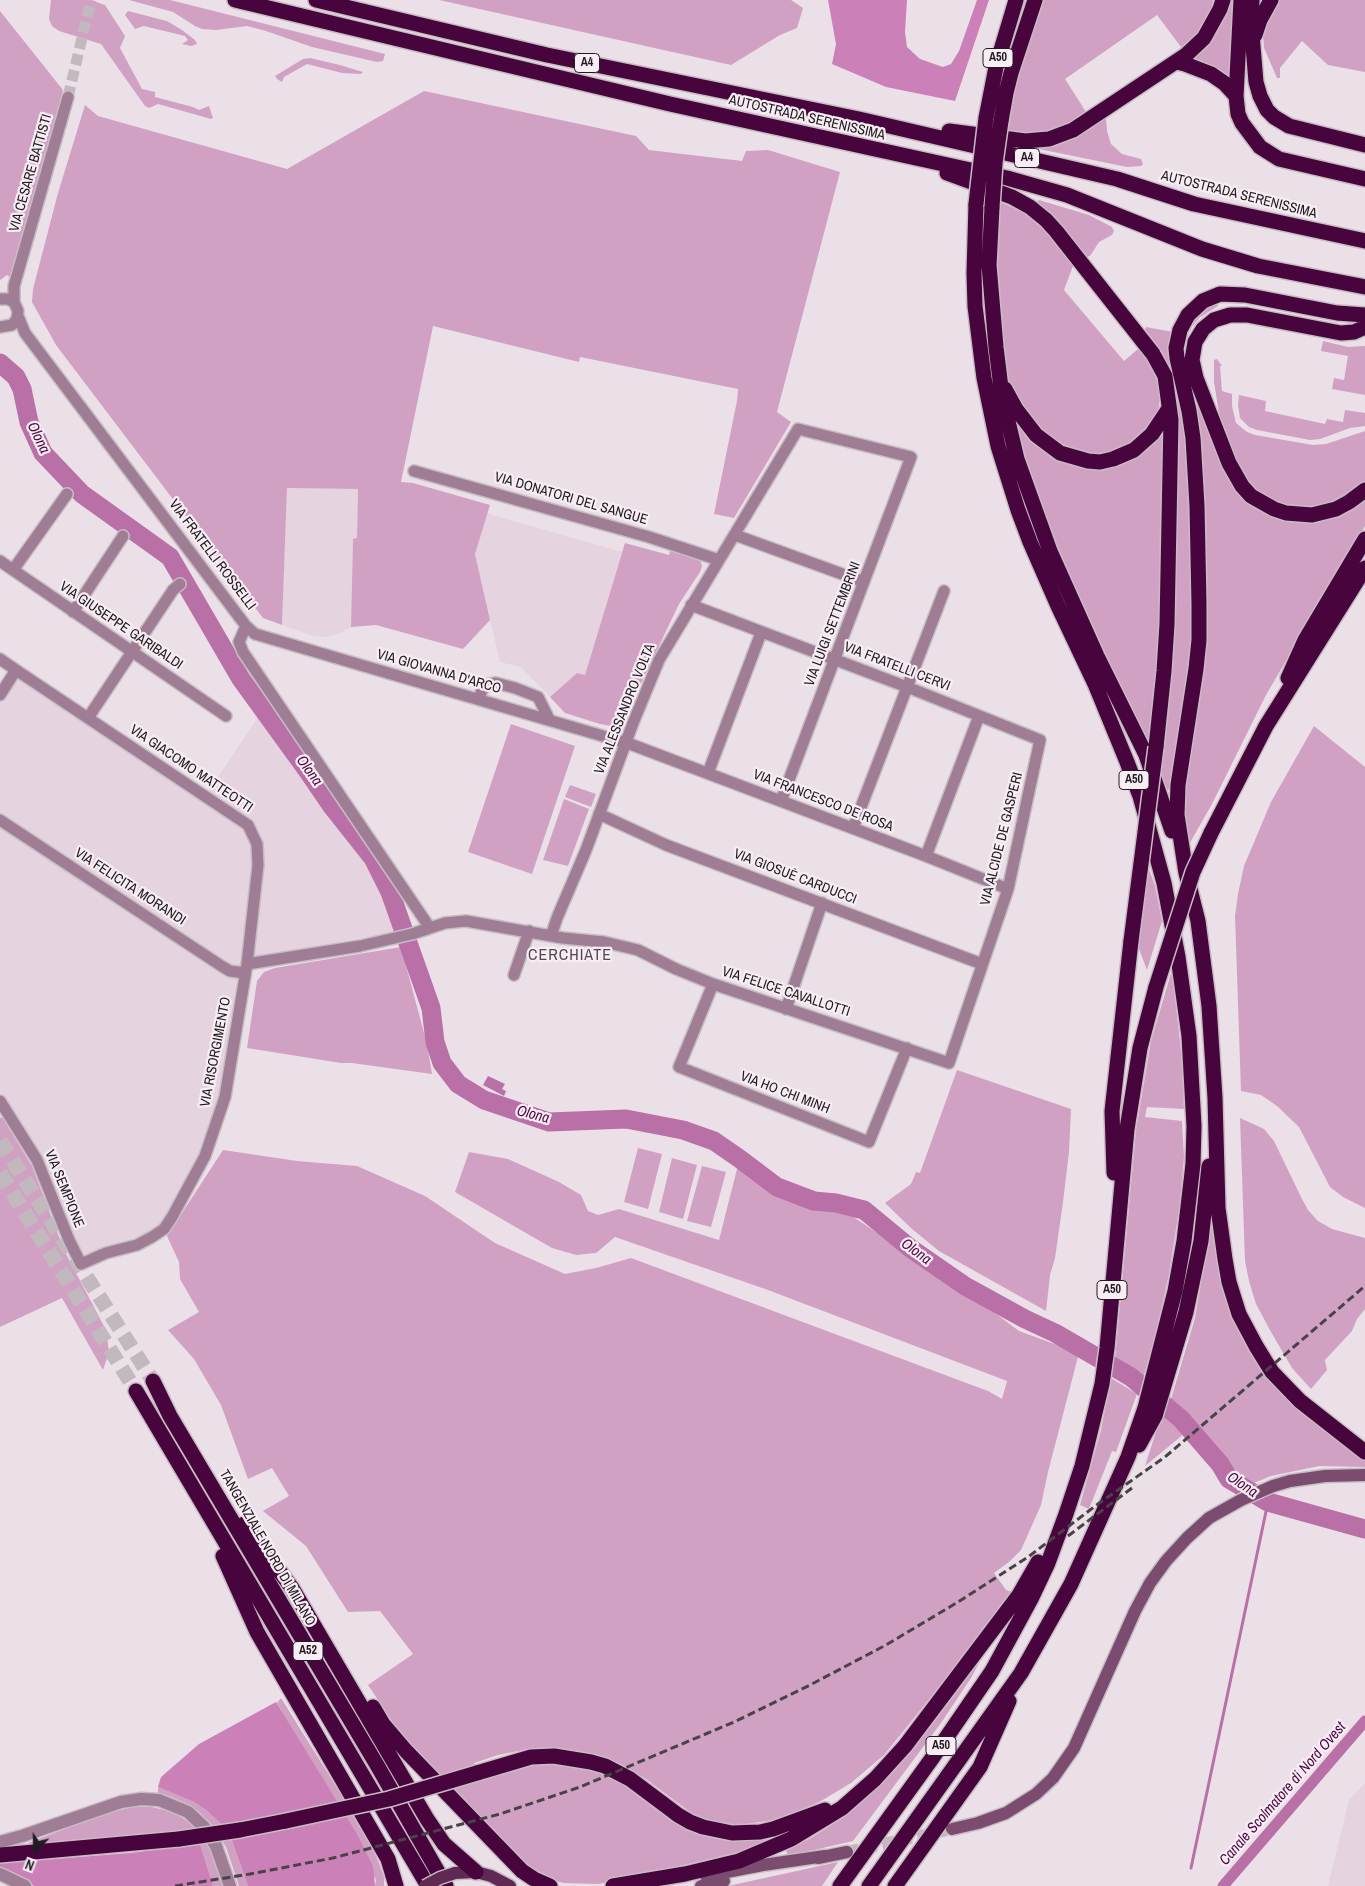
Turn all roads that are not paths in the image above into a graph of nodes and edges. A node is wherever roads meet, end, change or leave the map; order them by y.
1 (235, 0) edge
2 (316, 0) edge
3 (1016, 0) edge
4 (1036, 0) edge
5 (1241, 0) edge
6 (1252, 0) edge
7 (1271, 0) edge
8 (1221, 3) edge
9 (1254, 42) junction
10 (1177, 62) junction
11 (1236, 96) junction
12 (68, 97) tunnel mouth
13 (858, 119) junction
14 (1365, 145) edge
15 (898, 155) junction
16 (1365, 179) edge
17 (1365, 242) edge
18 (1365, 287) edge
19 (6, 300) edge
20 (1365, 315) edge
21 (18, 316) junction
22 (1365, 327) edge
23 (3, 328) edge
24 (25, 333) junction
25 (1000, 378) junction
26 (1168, 410) junction
27 (798, 429) joint
28 (414, 471) dead end
29 (1365, 490) edge
30 (67, 494) dead end
31 (735, 535) junction
32 (123, 536) dead end
33 (1365, 539) edge
34 (719, 560) junction
35 (0, 561) edge
36 (1365, 568) edge
37 (13, 570) junction
38 (864, 582) junction
39 (180, 584) dead end
40 (944, 591) dead end
41 (691, 605) junction
42 (73, 612) junction
43 (246, 626) junction
44 (761, 632) junction
45 (132, 651) junction
46 (0, 659) edge
47 (836, 660) junction
48 (16, 670) junction
49 (908, 687) junction
50 (0, 694) edge
51 (479, 699) junction
52 (226, 716) dead end
53 (979, 716) junction
54 (88, 718) junction
55 (549, 719) junction
56 (1266, 726) junction
57 (626, 742) junction
58 (708, 773) junction
59 (781, 801) junction
60 (599, 814) junction
61 (0, 820) edge
62 (853, 828) junction
63 (926, 856) junction
64 (1186, 873) junction
65 (1008, 889) junction
66 (822, 903) junction
67 (430, 928) junction
68 (530, 931) junction
69 (551, 936) junction
70 (982, 964) junction
71 (246, 969) junction
72 (514, 975) dead end
73 (713, 984) junction
74 (786, 1009) junction
75 (907, 1048) junction
76 (950, 1063) joint
77 (1215, 1098) junction
78 (0, 1101) edge
79 (1117, 1232) junction
80 (81, 1264) joint
81 (1160, 1380) junction
82 (153, 1381) tunnel mouth
83 (136, 1391) tunnel mouth
84 (170, 1416) junction
85 (1365, 1452) edge
86 (181, 1466) junction
87 (1365, 1475) edge
88 (1066, 1514) junction
89 (301, 1602) junction
90 (1021, 1672) junction
91 (856, 1796) junction
92 (952, 1829) tunnel mouth
93 (0, 1842) edge
94 (923, 1848) junction
95 (847, 1852) tunnel mouth
96 (0, 1855) edge
97 (825, 1856) junction
98 (476, 1872) junction
99 (0, 1874) edge
100 (685, 1874) junction
101 (451, 1880) edge
102 (395, 1885) edge
103 (25, 1886) edge
104 (230, 1886) edge
105 (427, 1886) edge
106 (510, 1886) edge
107 (550, 1886) edge
108 (613, 1886) edge
109 (648, 1886) edge
110 (659, 1886) edge
111 (702, 1886) edge
112 (840, 1886) edge
113 (869, 1886) edge
114 (895, 1886) edge
115 (904, 1886) edge

1 - 15 highway, AUTOSTRADA SERENISSIMA / A4
2 - 13 highway, AUTOSTRADA SERENISSIMA / A4
3 - 81 highway, A50, bridge
4 - 25 highway, bridge
5 - 11 highway
6 - 9 highway
7 - 9 highway
8 - 10 highway
9 - 14 highway
10 - 11 highway
10 - 13 highway
11 - 16 highway
12 - 19 street, VIA CESARE BATTISTI
13 - 17 highway, AUTOSTRADA SERENISSIMA / A4
15 - 18 highway, AUTOSTRADA SERENISSIMA / A4
15 - 26 highway
19 - 21 street, VIA CESARE BATTISTI
20 - 64 highway
21 - 23 street
21 - 24 street, VIA FRATELLI ROSSELLI
22 - 29 highway
23 - 24 street
24 - 43 street, VIA FRATELLI ROSSELLI
25 - 26 highway
25 - 64 highway
26 - 79 highway, bridge
27 - 31 street, VIA ALESSANDRO VOLTA
27 - 38 street, VIA LUIGI SETTEMBRINI
28 - 34 street, VIA DONATORI DEL SANGUE
30 - 37 street
31 - 34 street, VIA ALESSANDRO VOLTA
31 - 38 street
32 - 42 street
33 - 56 highway
34 - 41 street, VIA ALESSANDRO VOLTA
35 - 37 street, VIA GIUSEPPE GARIBALDI
36 - 56 highway, A50
37 - 42 street, VIA GIUSEPPE GARIBALDI
38 - 47 street, VIA LUIGI SETTEMBRINI
39 - 45 street
40 - 49 street
41 - 44 street, VIA FRATELLI CERVI
41 - 57 street, VIA ALESSANDRO VOLTA
42 - 45 street, VIA GIUSEPPE GARIBALDI
43 - 51 street, VIA GIOVANNA D'ARCO
43 - 67 street, VIA FRATELLI ROSSELLI
44 - 47 street, VIA FRATELLI CERVI
44 - 58 street
45 - 52 street, VIA GIUSEPPE GARIBALDI
45 - 54 street
46 - 48 street
47 - 49 street, VIA FRATELLI CERVI
47 - 59 street, VIA LUIGI SETTEMBRINI
48 - 50 street
48 - 54 street, VIA GIACOMO MATTEOTTI
49 - 53 street, VIA FRATELLI CERVI
49 - 62 street
51 - 55 street, VIA GIOVANNA D'ARCO
51 - 55 street
53 - 63 street
53 - 65 street, VIA ALCIDE DE GASPERI
54 - 71 street, VIA GIACOMO MATTEOTTI
55 - 57 street, VIA GIOVANNA D'ARCO
56 - 79 highway, A50, bridge
57 - 58 street, VIA FRANCESCO DE ROSA
57 - 60 street, VIA ALESSANDRO VOLTA
58 - 59 street, VIA FRANCESCO DE ROSA
59 - 62 street, VIA FRANCESCO DE ROSA
60 - 66 street, VIA GIOSUÈ CARDUCCI
60 - 69 street, VIA ALESSANDRO VOLTA
61 - 71 street, VIA FELICITA MORANDI
62 - 63 street, VIA FRANCESCO DE ROSA
63 - 65 street, VIA FRANCESCO DE ROSA
64 - 77 highway
65 - 70 street, VIA ALCIDE DE GASPERI
66 - 70 street, VIA GIOSUÈ CARDUCCI
66 - 74 street
67 - 68 street, VIA FELICE CAVALLOTTI
67 - 71 street
68 - 69 street, VIA FELICE CAVALLOTTI
68 - 72 street
69 - 73 street, VIA FELICE CAVALLOTTI
70 - 76 street, VIA ALCIDE DE GASPERI
71 - 80 street, VIA RISORGIMENTO
73 - 74 street, VIA FELICE CAVALLOTTI
73 - 75 street, VIA HO CHI MINH
74 - 75 street, VIA FELICE CAVALLOTTI
75 - 76 street, VIA FELICE CAVALLOTTI
77 - 81 highway
77 - 85 highway
78 - 80 street, VIA SEMPIONE
79 - 88 highway, A50
81 - 90 highway, A50
82 - 84 highway, TANGENZIALE NORD DI MILANO / A52
83 - 86 highway, A52
84 - 89 highway
84 - 101 highway, TANGENZIALE NORD DI MILANO / A52
86 - 102 highway
86 - 105 highway, A52
87 - 92 main road
88 - 91 highway
88 - 112 highway, A50
89 - 98 highway
89 - 107 highway
90 - 94 highway
90 - 113 highway, A50
91 - 96 highway, bridge
91 - 100 highway
93 - 104 street
94 - 114 highway
94 - 115 highway
95 - 97 main road
97 - 110 main road
97 - 111 main road
98 - 101 main road
98 - 106 main road
99 - 103 street
100 - 108 highway
100 - 109 main road
101 - 105 main road, bridge

